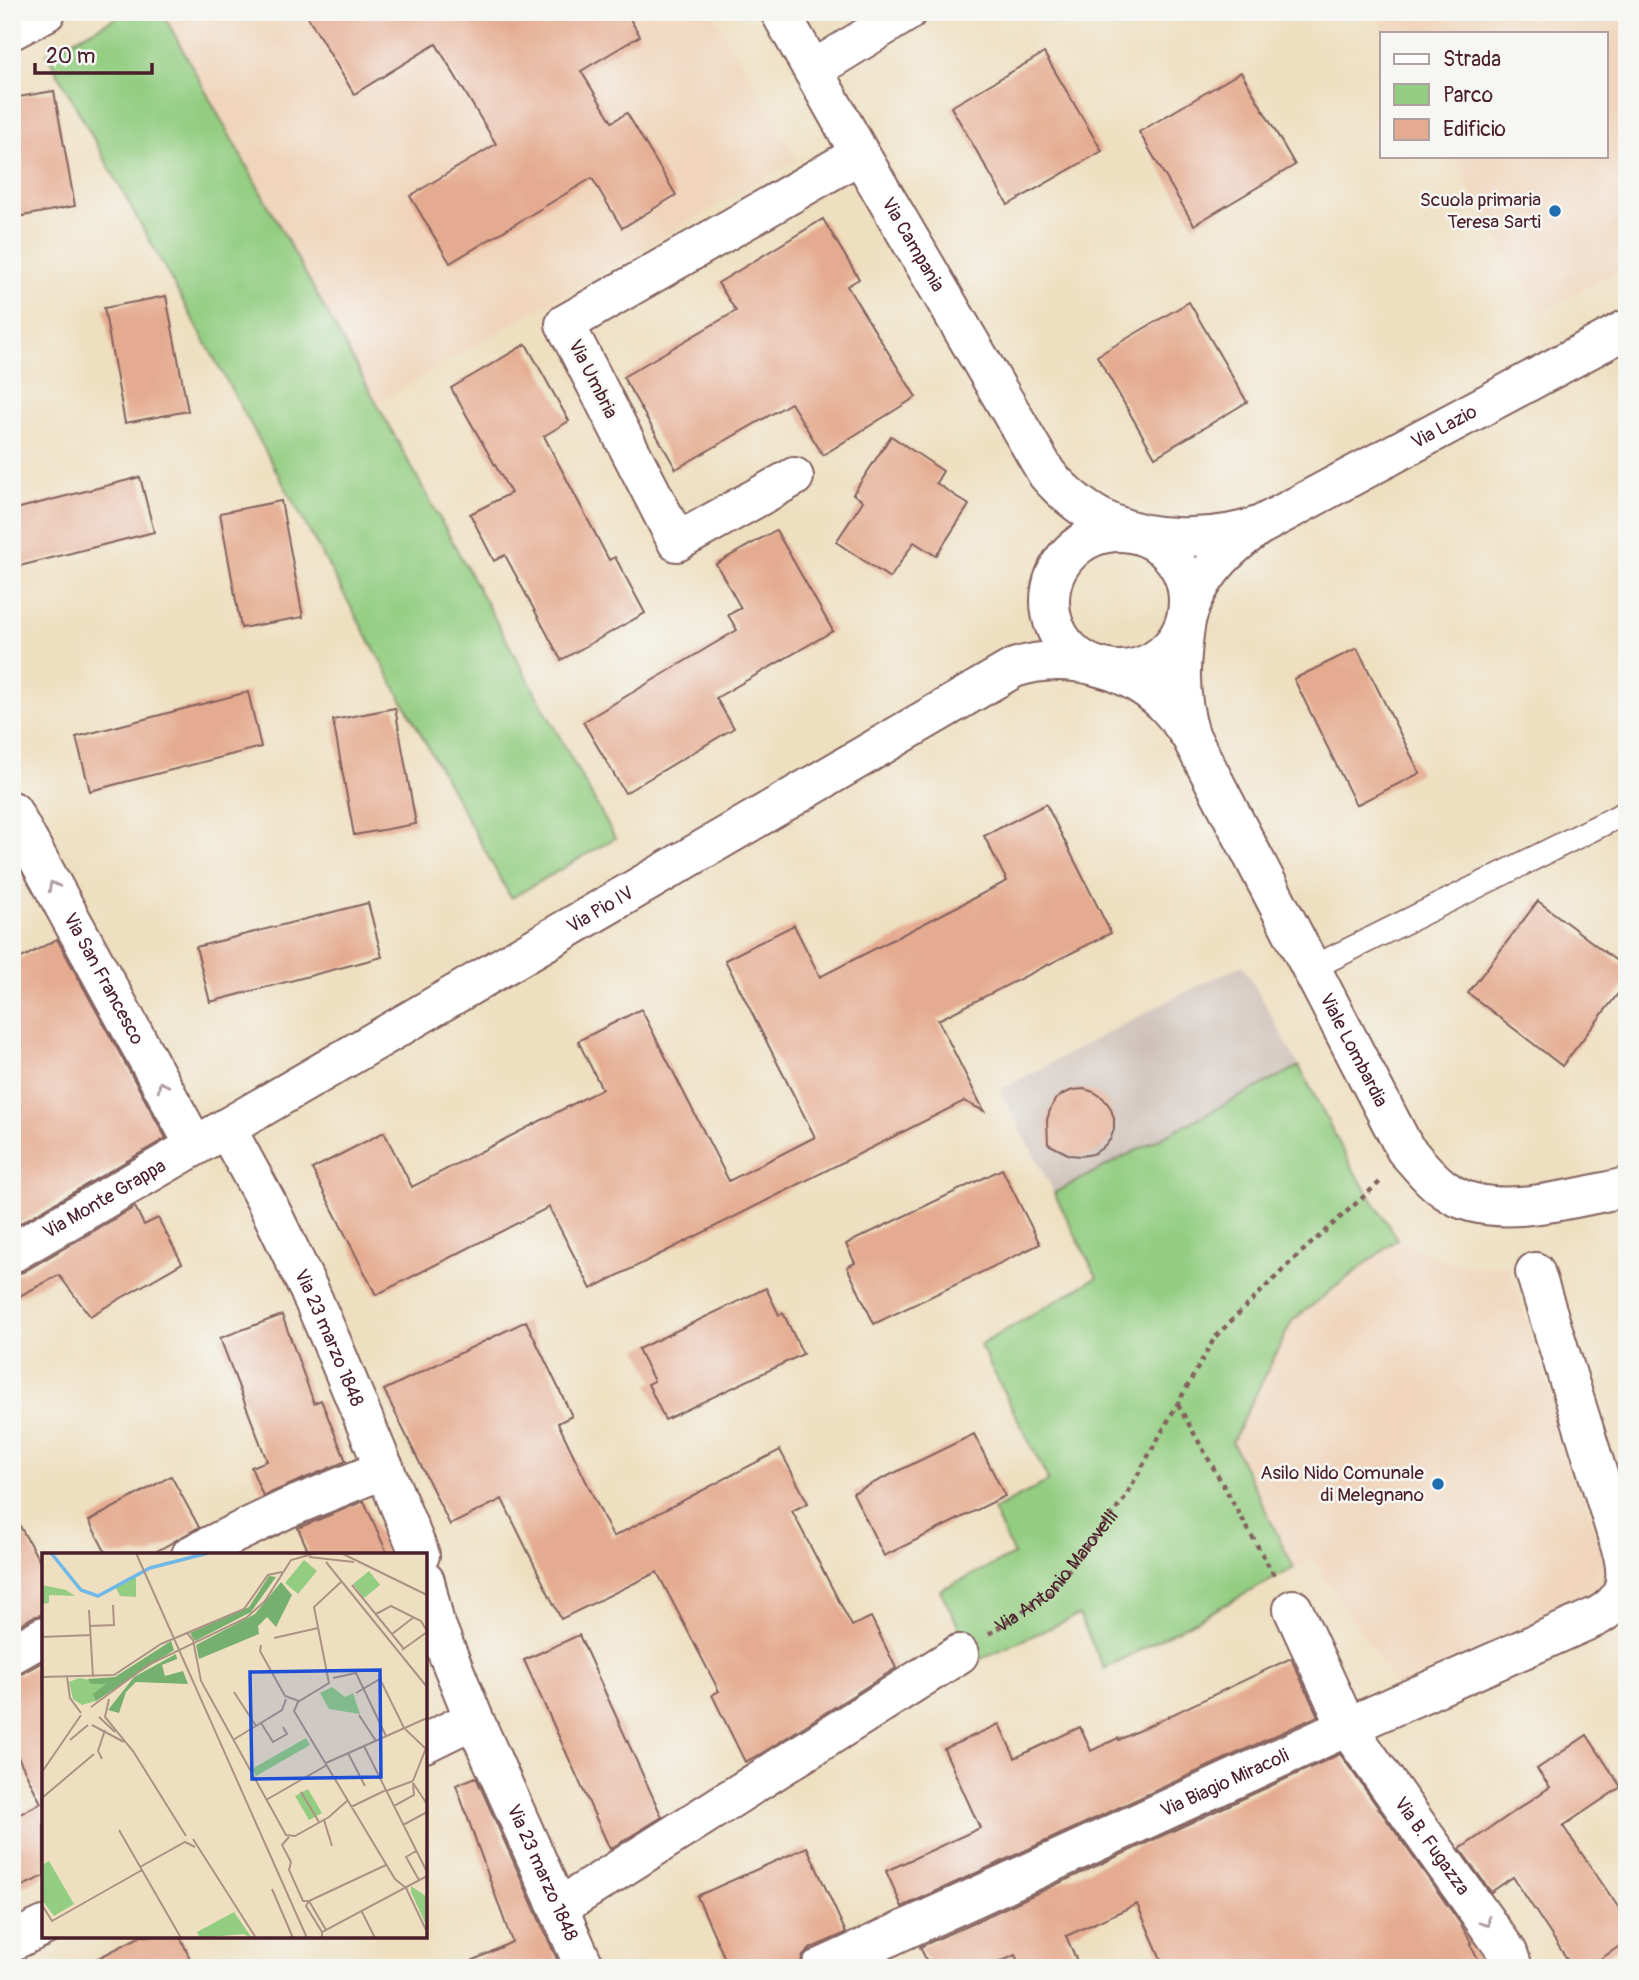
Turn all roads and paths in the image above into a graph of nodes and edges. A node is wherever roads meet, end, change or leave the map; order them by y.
1 (46, 12) edge
2 (780, 12) edge
3 (907, 12) edge
4 (12, 30) edge
5 (813, 70) junction
6 (860, 154) junction
7 (1627, 329) edge
8 (1047, 474) junction
9 (794, 477) dead end
10 (1261, 525) junction
11 (1133, 533) junction
12 (1052, 584) junction
13 (1187, 616) junction
14 (1104, 668) junction
15 (1004, 674) junction
16 (1191, 737) junction
17 (12, 811) edge
18 (1627, 812) edge
19 (1312, 968) junction
20 (210, 1137) junction
21 (1384, 1178) dead end
22 (1627, 1187) edge
23 (12, 1253) edge
24 (1535, 1272) dead end
25 (1177, 1405) junction
26 (385, 1469) junction
27 (195, 1553) edge
28 (418, 1553) edge
29 (427, 1590) edge
30 (1293, 1609) joint
31 (42, 1637) edge
32 (12, 1654) edge
33 (959, 1654) joint
34 (474, 1719) junction
35 (1347, 1727) junction
36 (427, 1742) edge
37 (558, 1908) junction
38 (42, 1927) edge
39 (12, 1941) edge
40 (585, 1968) edge
41 (821, 1968) edge
42 (1513, 1968) edge

1 - 4 street
2 - 5 street, Via Campania
3 - 5 street
5 - 6 street, Via Campania
6 - 8 street, Via Campania
6 - 9 street, Via Umbria
7 - 10 street, Via Lazio
8 - 11 street, Via Campania
8 - 12 street, Via Campania
10 - 11 street, Via Lazio
10 - 13 street, Via Lazio
11 - 12 street
11 - 13 street
12 - 14 street
12 - 15 street, Via Pio IV
13 - 14 street
13 - 16 street, Viale Lombardia
14 - 15 street, Via Pio IV
14 - 16 street, Viale Lombardia
15 - 20 street, Via Pio IV
16 - 19 street, Viale Lombardia
20 -> 17 street, Via San Francesco
18 - 19 lane
19 - 22 street, Viale Lombardia
20 - 23 street, Via Monte Grappa
20 - 26 street, Via 23 marzo 1848
21 - 25 path, Via Antonio Marovelli
24 - 35 street, Via Biagio Miracoli
25 - 30 path
25 - 33 path, Via Antonio Marovelli
26 - 27 street
26 - 28 street, Via 23 marzo 1848
29 - 34 street, Via 23 marzo 1848
30 - 35 street, Via B. Fugazza
31 - 32 street
33 - 37 street
34 - 36 street
34 - 37 street, Via 23 marzo 1848
35 - 41 street, Via Biagio Miracoli
35 -> 42 street, Via B. Fugazza
37 - 40 street, Via 23 marzo 1848
38 - 39 street

